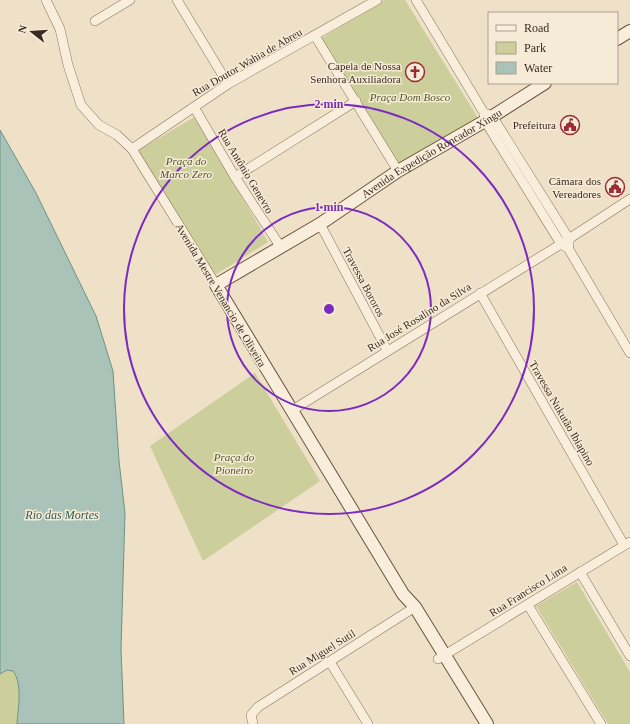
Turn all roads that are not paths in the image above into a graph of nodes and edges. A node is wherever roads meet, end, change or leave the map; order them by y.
1 (46, 0) edge
2 (130, 0) edge
3 (177, 0) edge
4 (377, 0) edge
5 (416, 0) edge
6 (95, 21) dead end
7 (630, 31) edge
8 (314, 36) junction
9 (618, 38) edge
10 (228, 84) junction
11 (543, 84) edge
12 (356, 101) junction
13 (194, 107) junction
14 (487, 116) junction
15 (132, 149) junction
16 (398, 171) junction
17 (235, 177) junction
18 (630, 200) edge
19 (320, 224) junction
20 (566, 244) junction
21 (280, 246) junction
22 (216, 285) junction
23 (480, 293) junction
24 (387, 350) junction
25 (630, 353) edge
26 (291, 411) junction
27 (627, 543) edge
28 (580, 572) junction
29 (528, 605) junction
30 (412, 609) junction
31 (630, 654) edge
32 (442, 658) junction
33 (330, 662) junction
34 (253, 724) edge
35 (368, 724) edge
36 (478, 724) edge
37 (486, 724) edge
38 (601, 724) edge

1 - 15 street, Avenida Mestre Venancio de Oliveira
2 - 6 street
3 - 10 street
4 - 8 street, Rua Doutor Wahia de Abreu
5 - 14 street
7 - 9 street
8 - 10 street, Rua Doutor Wahia de Abreu
8 - 12 street
10 - 13 street, Rua Doutor Wahia de Abreu
11 - 14 street, Avenida Expedição Roncador Xingu
12 - 16 street
12 - 17 street
13 - 15 street, Rua Doutor Wahia de Abreu
13 - 17 street, Rua Antônio Genevro
14 - 16 street, Avenida Expedição Roncador Xingu
14 - 20 street
15 - 22 street, Avenida Mestre Venancio de Oliveira
16 - 19 street, Avenida Expedição Roncador Xingu
17 - 21 street, Rua Antônio Genevro
18 - 20 street, Rua José Rosalino da Silva
19 - 21 street, Avenida Expedição Roncador Xingu
19 - 24 street, Travessa Bororos
20 - 23 street, Rua José Rosalino da Silva
20 - 25 street
21 - 22 street, Avenida Expedição Roncador Xingu
22 - 26 street, Avenida Mestre Venancio de Oliveira
23 - 24 street, Rua José Rosalino da Silva
23 - 27 street, Travessa Nukutão Ibiapino
24 - 26 street, Rua José Rosalino da Silva
26 - 30 street, Avenida Mestre Venancio de Oliveira
27 - 28 street, Rua Francisco Lima
28 - 29 street, Rua Francisco Lima
28 - 31 street
29 - 32 street, Rua Francisco Lima
29 - 38 street
30 - 32 street, Avenida Mestre Venancio de Oliveira
30 - 33 street, Rua Miguel Sutil
32 - 36 street, Avenida Mestre Venancio de Oliveira
32 - 37 street, Avenida Mestre Venancio de Oliveira
33 - 34 street, Rua Miguel Sutil
33 - 35 street

